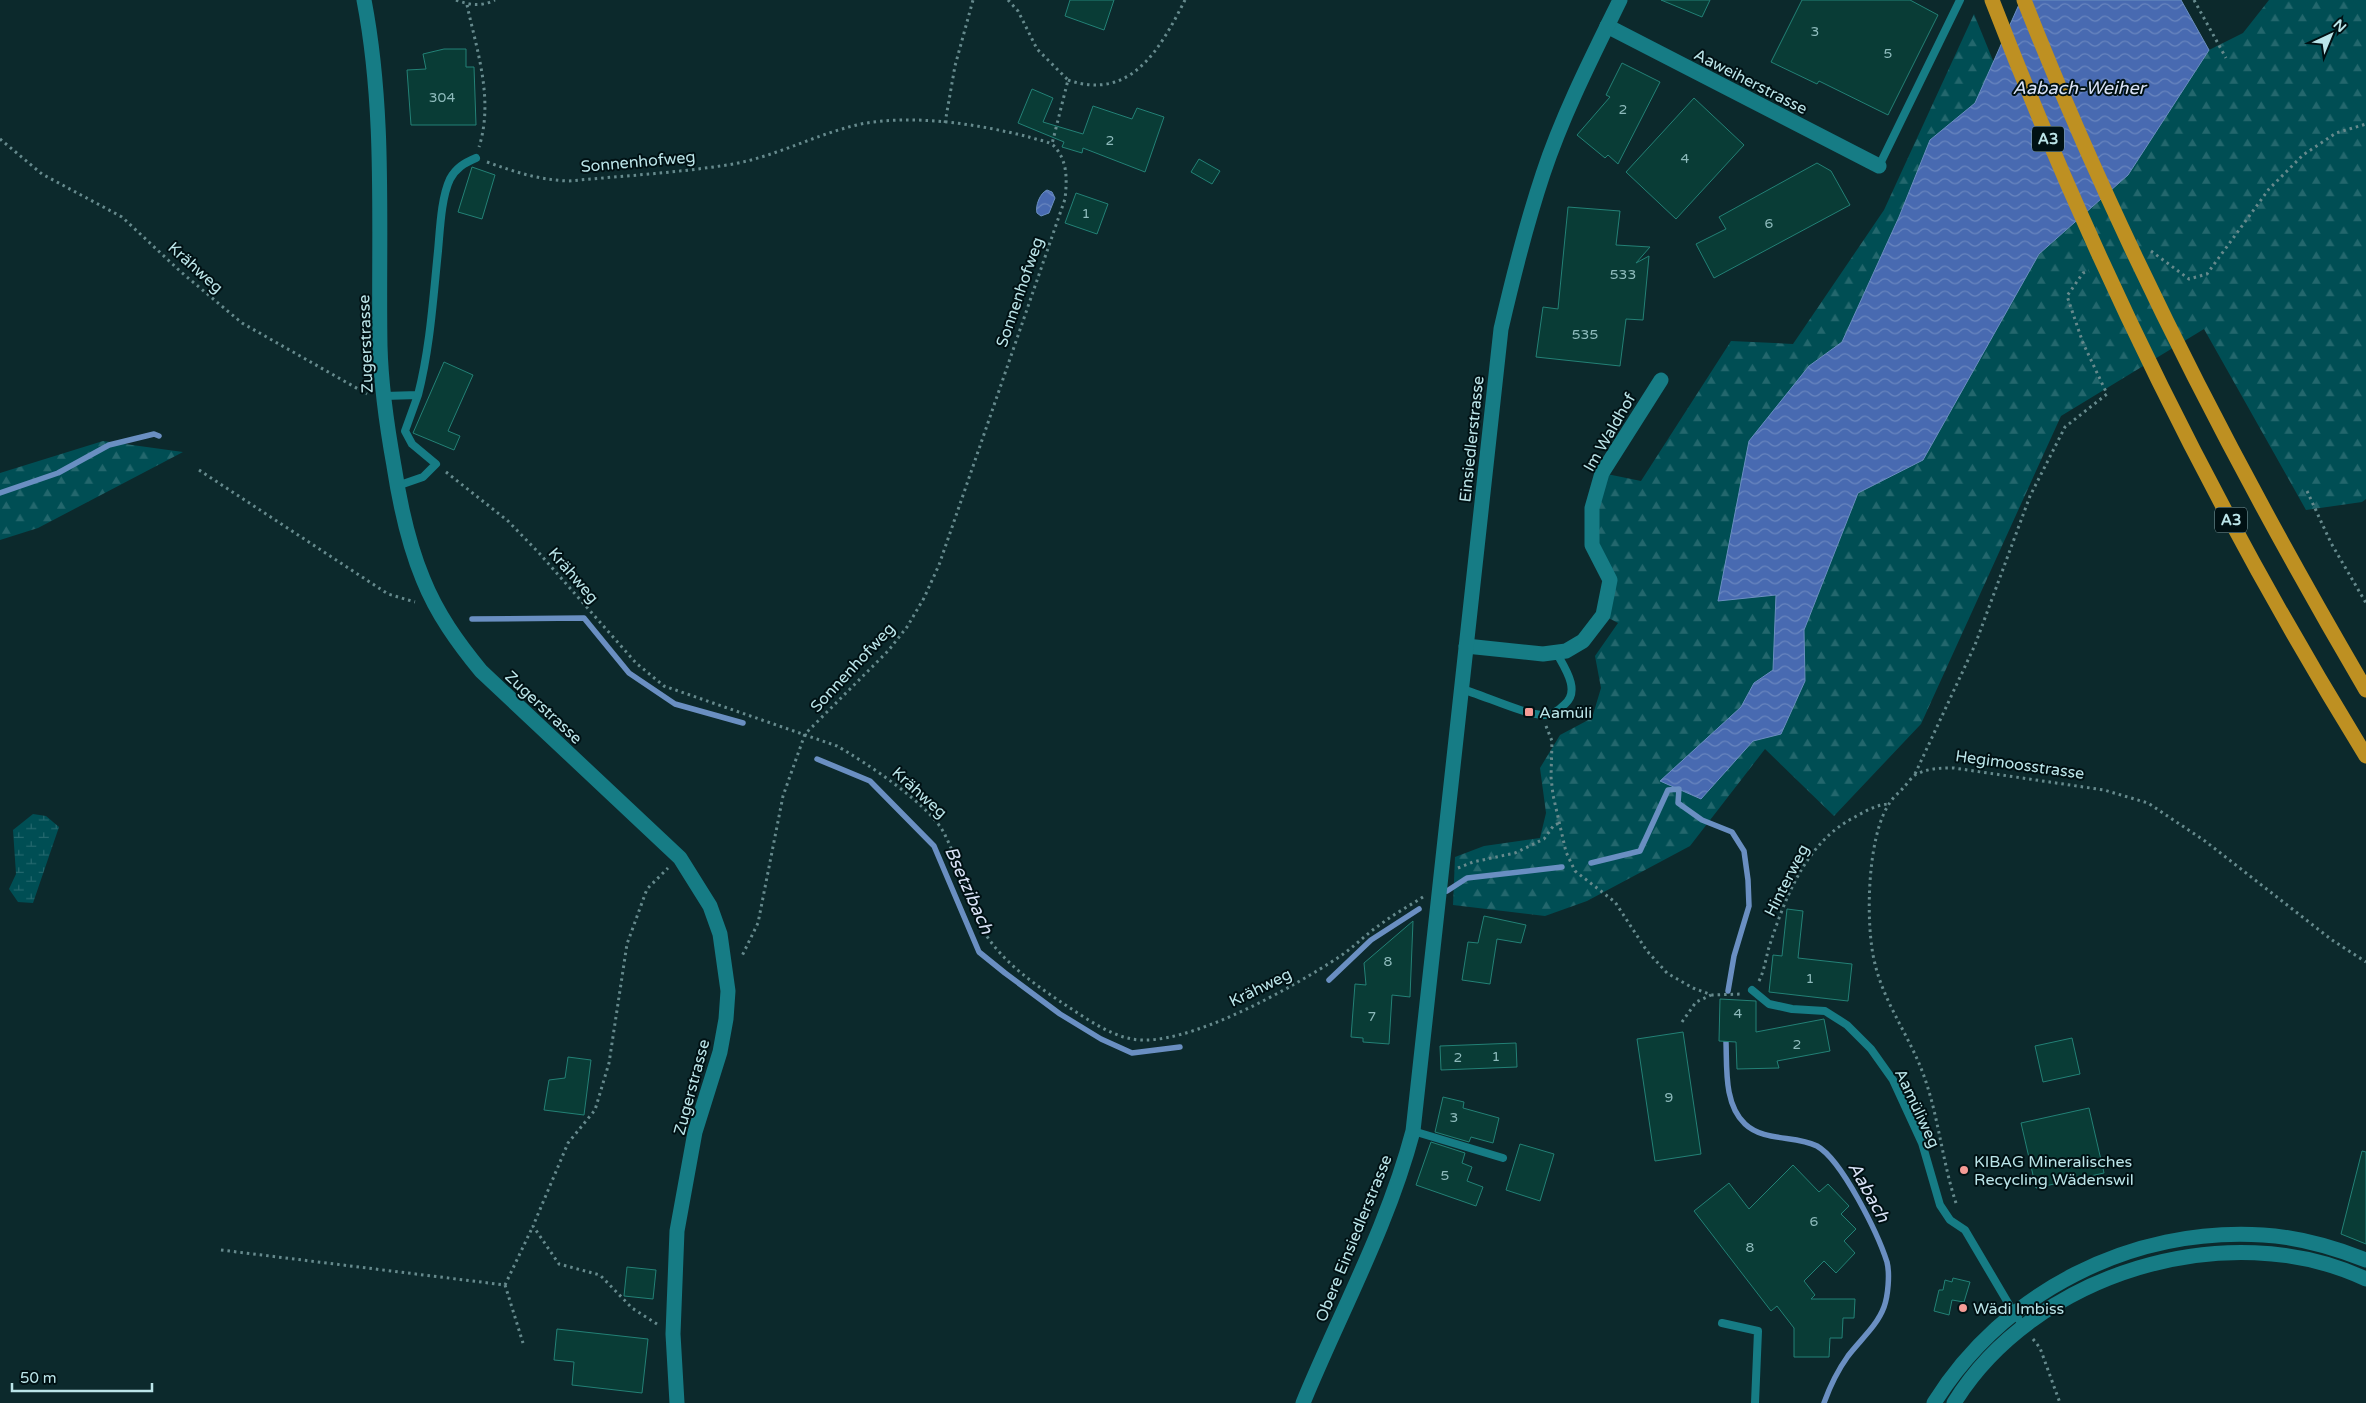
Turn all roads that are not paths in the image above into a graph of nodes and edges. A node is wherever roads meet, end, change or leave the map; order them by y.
1 (364, 0) edge
2 (1620, 0) edge
3 (1960, 0) edge
4 (1992, 0) edge
5 (2024, 0) edge
6 (1607, 26) junction
7 (476, 158) road end
8 (1879, 166) joint
9 (1661, 380) dead end
10 (418, 395) junction
11 (384, 396) junction
12 (397, 486) junction
13 (1466, 646) junction
14 (1556, 652) junction
15 (1461, 689) junction
16 (2366, 690) edge
17 (2366, 756) edge
18 (1438, 894) joint
19 (1752, 990) road end
20 (1413, 1131) junction
21 (1503, 1158) dead end
22 (2366, 1260) edge
23 (2366, 1279) edge
24 (2014, 1314) junction
25 (1722, 1323) dead end
26 (2024, 1327) junction
27 (677, 1403) edge
28 (1303, 1403) edge
29 (1756, 1403) edge
30 (1934, 1403) edge
31 (1954, 1403) edge

1 - 11 main road, Zugerstrasse
2 - 6 main road, Einsiedlerstrasse
3 - 8 lane
4 - 17 highway, A3
5 - 16 highway, A3
6 - 8 main road, Aaweiherstrasse
6 - 13 main road, Einsiedlerstrasse
7 - 10 lane
9 - 14 main road, Im Waldhof
10 - 11 lane
10 - 12 lane
11 - 12 main road, Zugerstrasse
12 - 27 main road, Zugerstrasse
13 - 14 main road, Im Waldhof
13 - 15 main road, Einsiedlerstrasse
14 - 15 lane
15 - 18 main road, Einsiedlerstrasse
18 - 20 main road, Obere Einsiedlerstrasse
19 - 24 lane, Aamüliweg
20 - 21 lane
20 - 28 main road, Obere Einsiedlerstrasse
22 - 24 main road
23 - 26 main road
24 - 26 lane
24 - 30 main road
25 - 29 lane
26 - 31 main road

